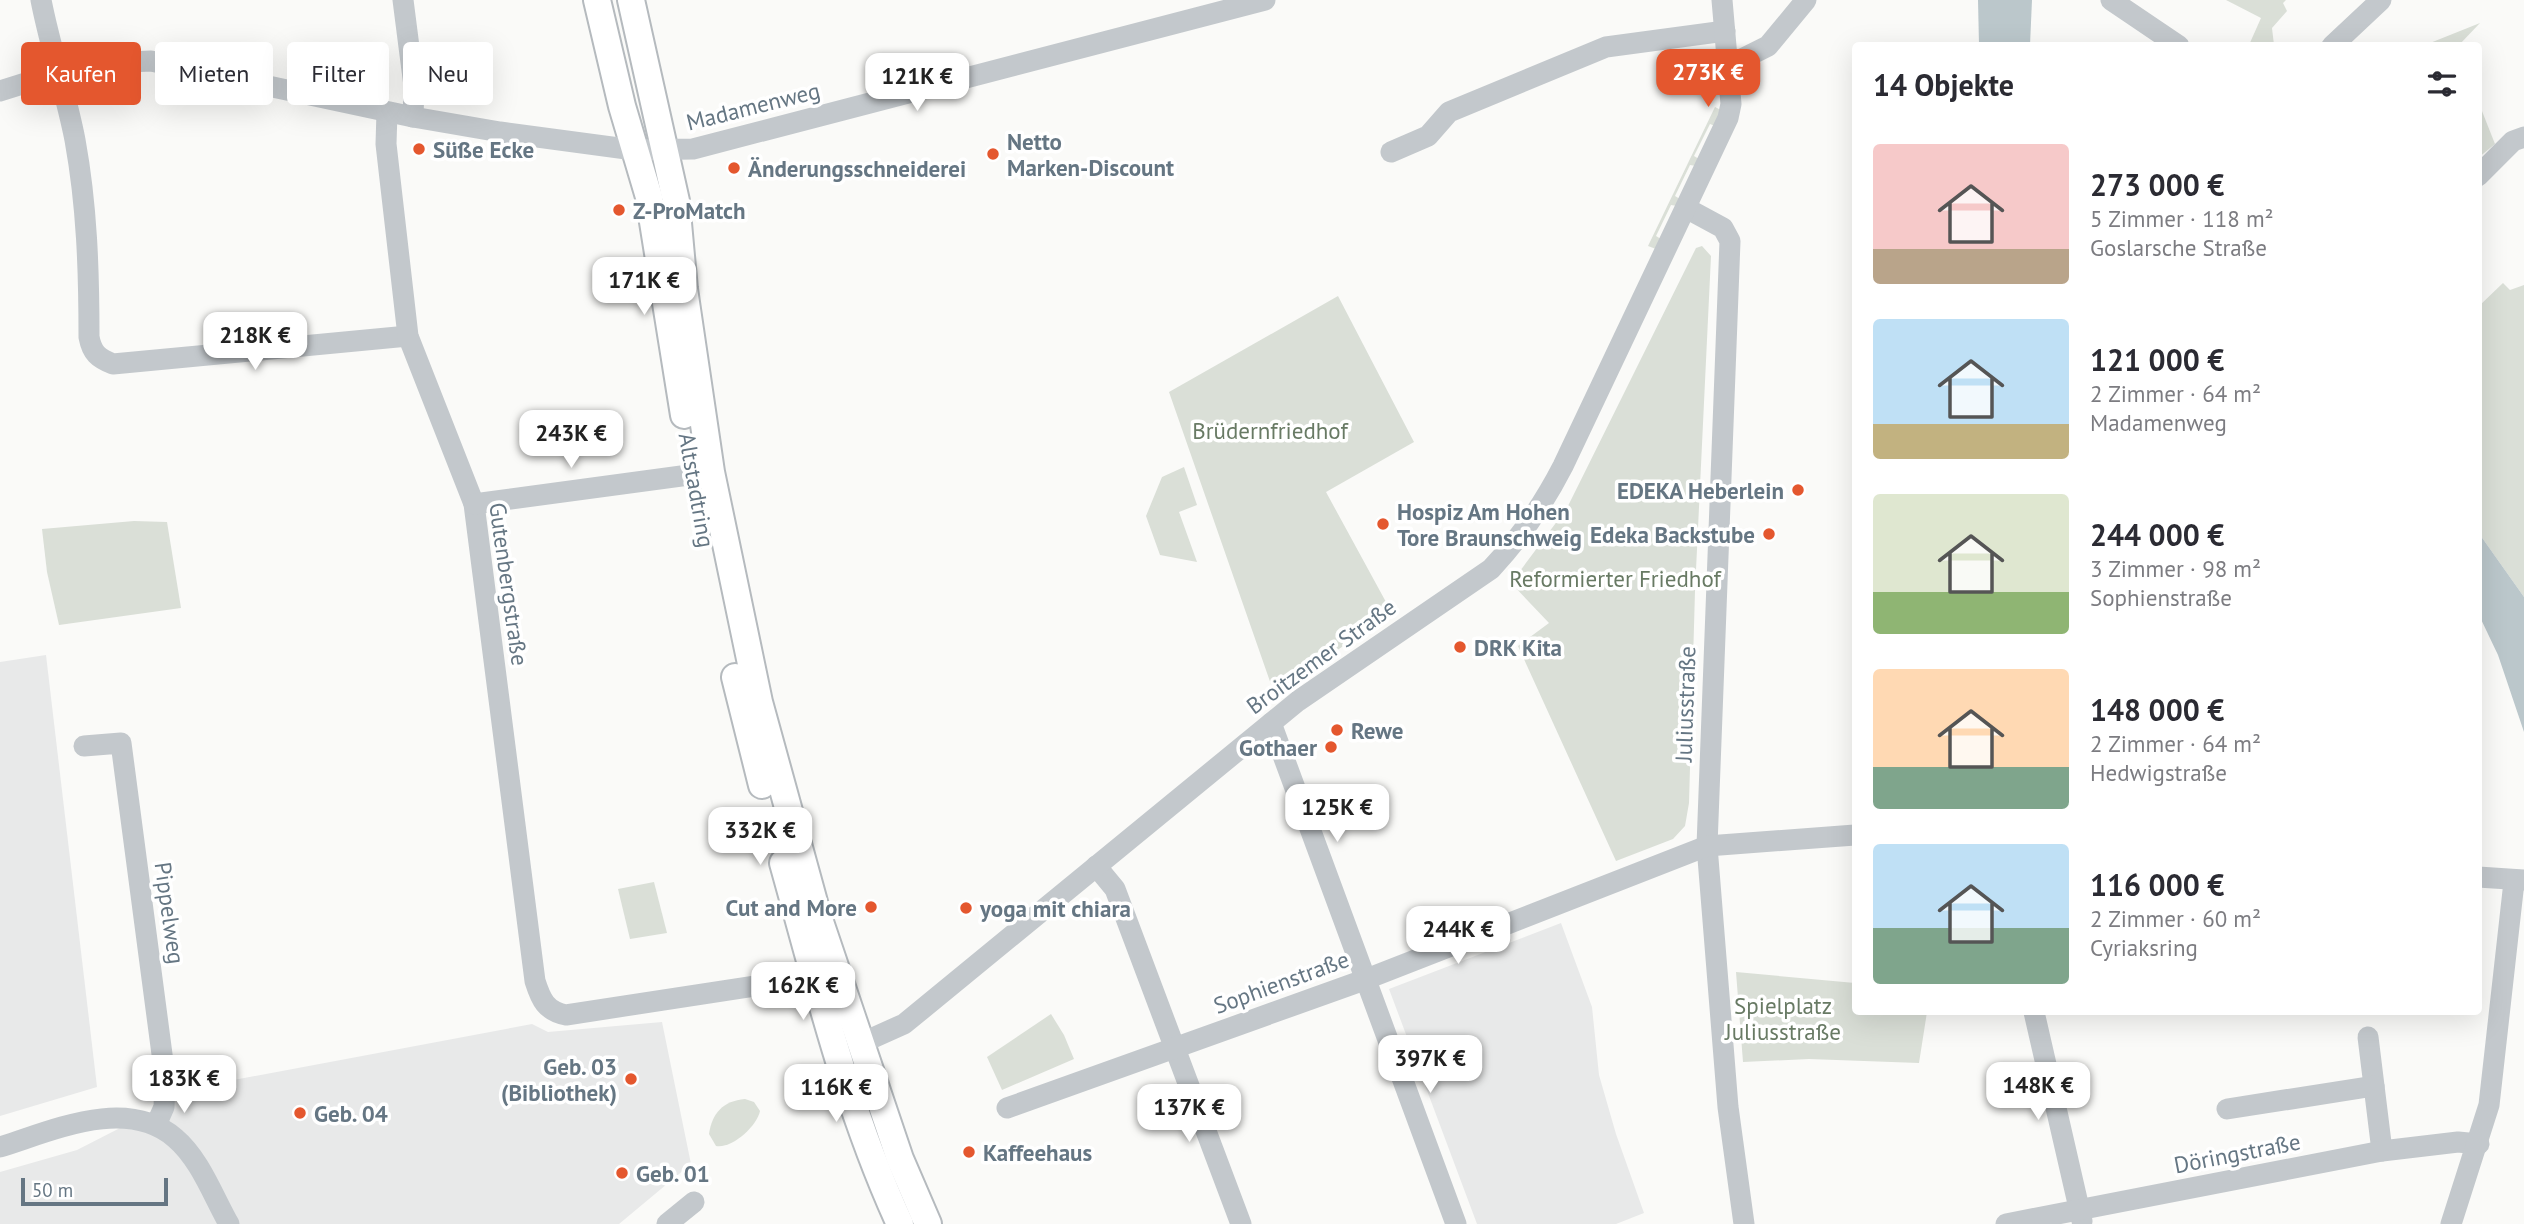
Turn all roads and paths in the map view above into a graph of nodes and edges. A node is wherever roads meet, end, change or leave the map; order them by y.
1 (41, 0) edge
2 (403, 0) edge
3 (597, 0) edge
4 (631, 0) edge
5 (1265, 0) edge
6 (1722, 0) edge
7 (1806, 0) edge
8 (2111, 0) edge
9 (2381, 0) edge
10 (1725, 31) junction
11 (51, 42) edge
12 (2173, 42) edge
13 (2336, 42) edge
14 (141, 61) edge
15 (1728, 72) junction
16 (21, 83) edge
17 (0, 91) edge
18 (67, 105) edge
19 (387, 112) junction
20 (413, 117) junction
21 (2524, 137) edge
22 (634, 150) junction
23 (666, 151) junction
24 (1391, 152) dead end
25 (2482, 172) edge
26 (1686, 208) junction
27 (408, 336) junction
28 (702, 473) junction
29 (474, 504) junction
30 (1271, 723) junction
31 (84, 746) dead end
32 (1852, 835) edge
33 (1707, 846) junction
34 (1096, 866) junction
35 (2482, 877) edge
36 (2519, 881) edge
37 (826, 975) junction
38 (1364, 980) junction
39 (2035, 1015) edge
40 (2368, 1037) dead end
41 (850, 1048) junction
42 (1176, 1049) junction
43 (2374, 1086) junction
44 (1007, 1108) dead end
45 (2227, 1109) dead end
46 (156, 1125) junction
47 (2479, 1144) junction
48 (0, 1147) edge
49 (2382, 1151) junction
50 (694, 1202) dead end
51 (2081, 1217) edge
52 (229, 1224) edge
53 (667, 1224) edge
54 (900, 1224) edge
55 (928, 1224) edge
56 (1241, 1224) edge
57 (1456, 1224) edge
58 (1744, 1224) edge
59 (2006, 1224) edge
60 (2451, 1224) edge

1 - 11 street
2 - 20 street
3 - 22 main road, Altstadtring
4 - 23 main road, Altstadtring
5 - 23 street, Madamenweg
6 - 10 street, Broitzemer Straße
7 - 15 street
8 - 12 street
9 - 13 street
10 - 15 street, Broitzemer Straße
10 - 24 street
14 - 19 street, Madamenweg
15 - 26 street, Broitzemer Straße
16 - 17 street, Madamenweg
18 - 27 street
19 - 20 street, Madamenweg
19 - 27 street, Gutenbergstraße
20 - 22 street, Madamenweg
21 - 25 street
22 - 23 street, Madamenweg
22 - 28 main road, Altstadtring
23 - 28 main road, Altstadtring
26 - 30 street, Broitzemer Straße
26 - 33 street, Juliusstraße
27 - 29 street, Gutenbergstraße
28 - 29 street
28 - 37 main road, Altstadtring
29 - 37 street, Gutenbergstraße
30 - 34 street, Broitzemer Straße
30 - 38 street
31 - 46 street, Pippelweg
32 - 33 street, Sophienstraße
33 - 38 street, Sophienstraße
33 - 58 street, Juliusstraße
34 - 41 street, Broitzemer Straße
34 - 42 street
35 - 36 street
36 - 47 street
37 - 41 main road, Altstadtring
38 - 42 street, Sophienstraße
38 - 57 street
39 - 51 street
40 - 43 street
41 - 54 main road
41 - 55 main road
42 - 44 street, Sophienstraße
42 - 56 street
43 - 45 street
43 - 49 street
46 - 48 street
46 - 52 street
47 - 49 street, Döringstraße
47 - 60 street
49 - 51 street, Döringstraße
50 - 53 street
51 - 59 street, Döringstraße

